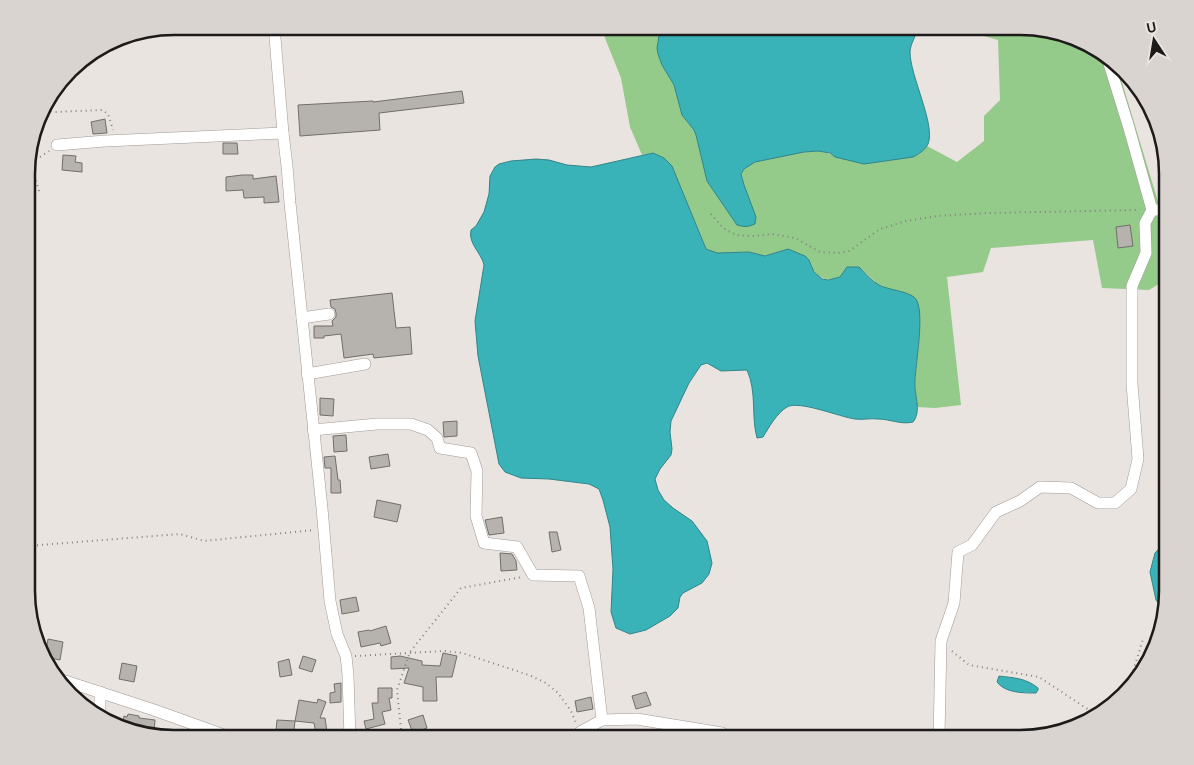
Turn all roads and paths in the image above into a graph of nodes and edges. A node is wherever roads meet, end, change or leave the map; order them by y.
1 (275, 35) edge
2 (1111, 69) edge
3 (51, 111) edge
4 (283, 133) junction
5 (116, 141) junction
6 (57, 145) joint
7 (36, 160) edge
8 (35, 178) edge
9 (35, 195) edge
10 (1152, 210) junction
11 (1159, 210) edge
12 (711, 214) dead end
13 (329, 314) dead end
14 (302, 318) junction
15 (365, 364) dead end
16 (307, 374) junction
17 (313, 430) junction
18 (324, 529) junction
19 (35, 545) edge
20 (532, 575) junction
21 (1143, 639) dead end
22 (941, 641) junction
23 (410, 652) junction
24 (346, 656) junction
25 (1133, 672) edge
26 (68, 682) edge
27 (100, 692) junction
28 (100, 709) edge
29 (1090, 711) edge
30 (602, 720) junction
31 (209, 730) edge
32 (350, 730) edge
33 (401, 730) edge
34 (578, 730) edge
35 (588, 730) edge
36 (704, 730) edge
37 (939, 730) edge

1 - 4 street
2 - 10 street
3 - 5 path
4 - 5 street
4 - 14 street
5 - 6 street
6 - 7 path
8 - 9 path
10 - 11 street
10 - 12 path
10 - 22 street
13 - 14 street
14 - 16 street
15 - 16 street
16 - 17 street
17 - 18 street
17 - 20 street
18 - 19 path
18 - 24 street
20 - 23 path
20 - 30 street
21 - 25 path
22 - 29 path
22 - 37 street
23 - 24 path
23 - 33 path
23 - 34 path
24 - 32 street
26 - 27 street
27 - 28 street
27 - 31 street
30 - 35 street
30 - 36 street

